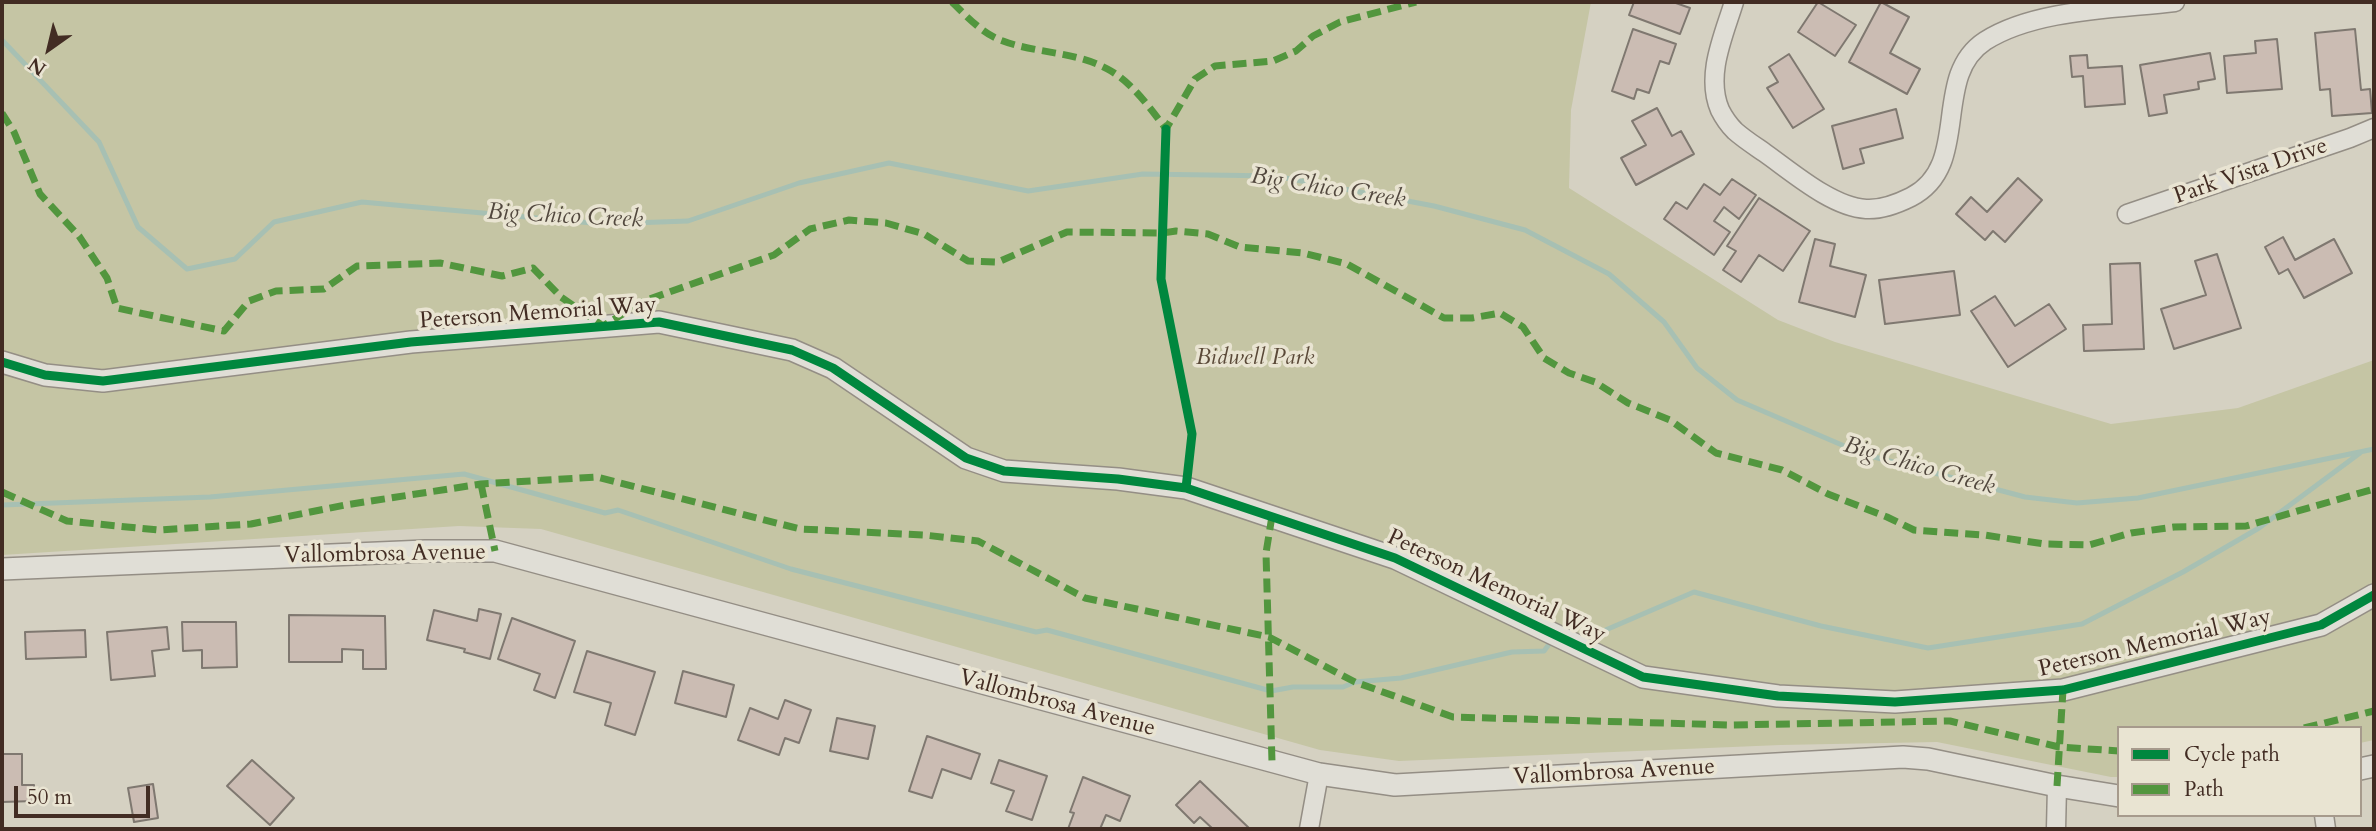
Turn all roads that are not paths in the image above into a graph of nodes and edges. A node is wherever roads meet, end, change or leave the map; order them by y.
1 (1734, 2) edge
2 (2175, 2) edge
3 (2374, 128) edge
4 (2127, 214) dead end
5 (2, 362) edge
6 (2, 569) edge
7 (2374, 595) edge
8 (1319, 775) junction
9 (2057, 786) junction
10 (2117, 796) edge
11 (1309, 829) edge
12 (2056, 829) edge

1 - 2 street
3 - 4 street, Park Vista Drive
5 - 7 street, Peterson Memorial Way
6 - 8 street, Vallombrosa Avenue
8 - 9 street, Vallombrosa Avenue
8 - 11 street
9 - 10 street, Vallombrosa Avenue
9 - 12 street

